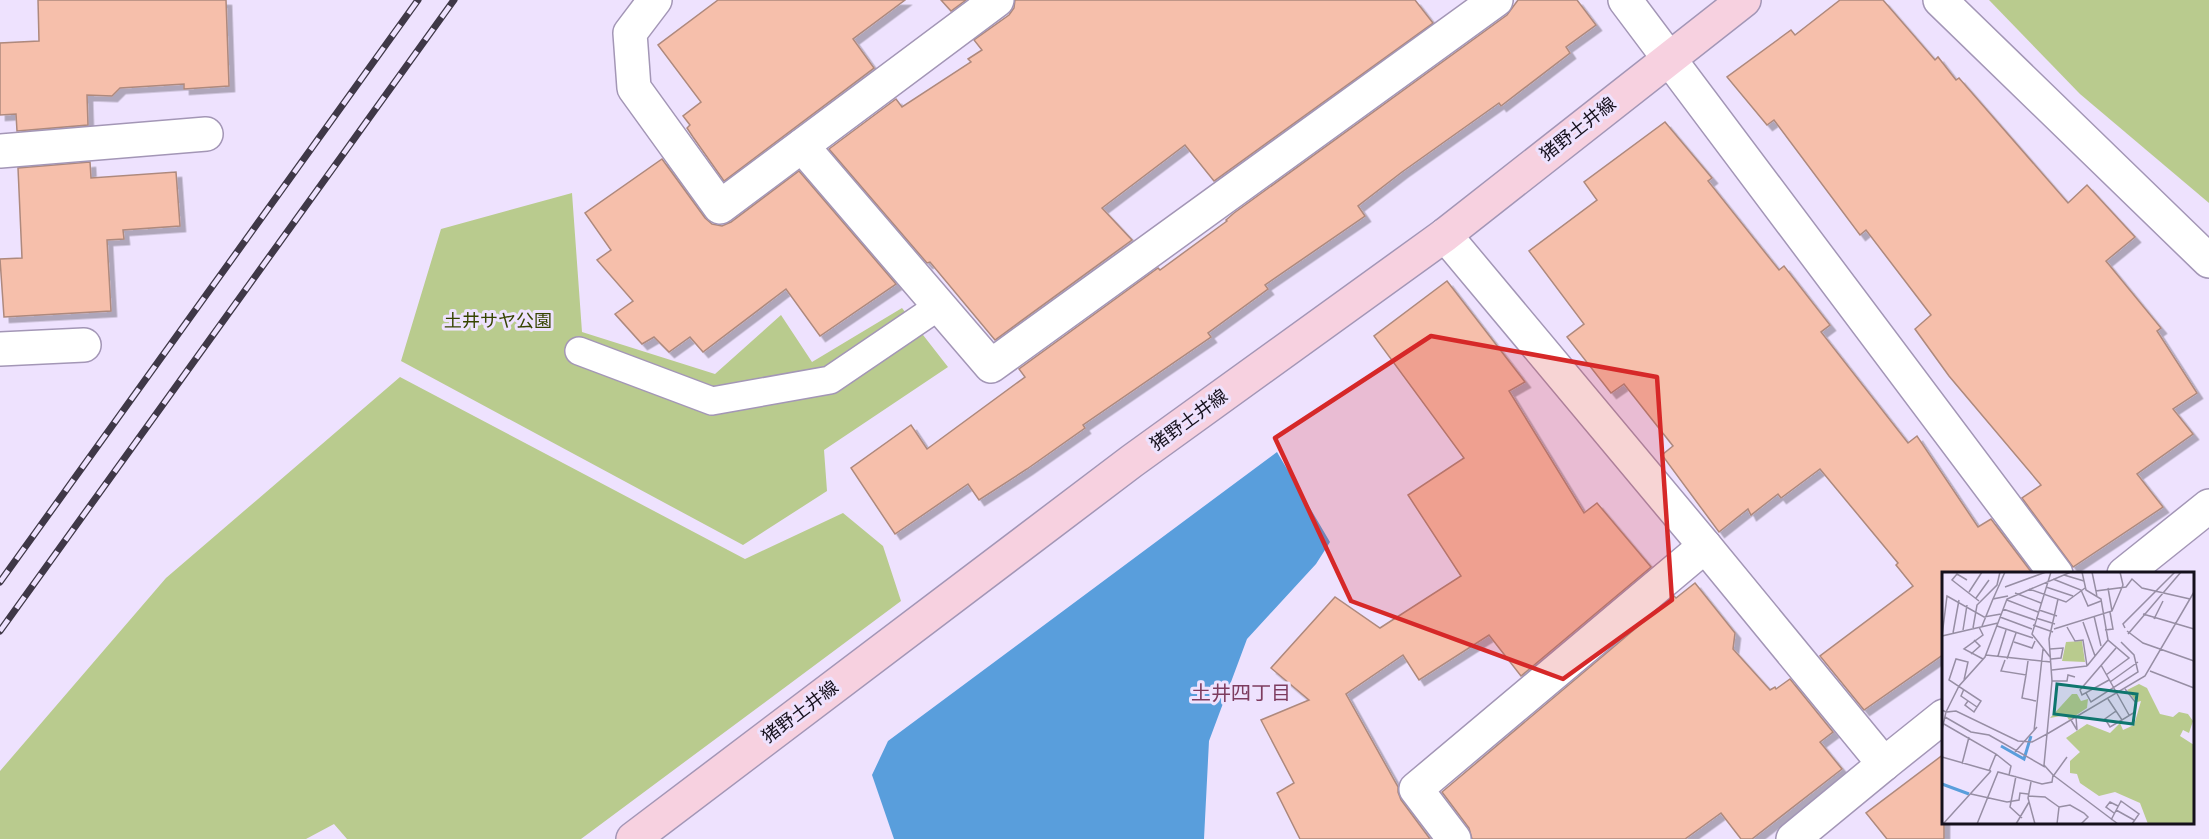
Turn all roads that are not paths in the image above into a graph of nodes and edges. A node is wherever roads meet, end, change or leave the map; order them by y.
1 (655, 0) edge
2 (997, 0) edge
3 (1496, 0) edge
4 (1624, 0) edge
5 (1744, 0) edge
6 (1940, 0) edge
7 (1668, 59) junction
8 (207, 134) dead end
9 (802, 146) junction
10 (0, 151) edge
11 (1445, 235) junction
12 (2209, 261) edge
13 (939, 306) junction
14 (84, 345) dead end
15 (0, 349) edge
16 (579, 351) dead end
17 (2209, 506) edge
18 (1705, 546) junction
19 (2055, 572) edge
20 (2125, 572) edge
21 (1942, 718) edge
22 (1884, 764) junction
23 (1812, 833) edge
24 (633, 839) edge
25 (1454, 839) edge

1 - 9 street
2 - 9 street
3 - 13 street
4 - 7 street
5 - 7 main road, 猪野土井線
6 - 12 street
7 - 11 main road, 猪野土井線
7 - 19 street
8 - 10 street
9 - 13 street
11 - 18 street
11 - 24 main road, 猪野土井線
13 - 16 lane
14 - 15 street
17 - 20 street
18 - 22 street
18 - 25 street
21 - 22 street
22 - 23 street

